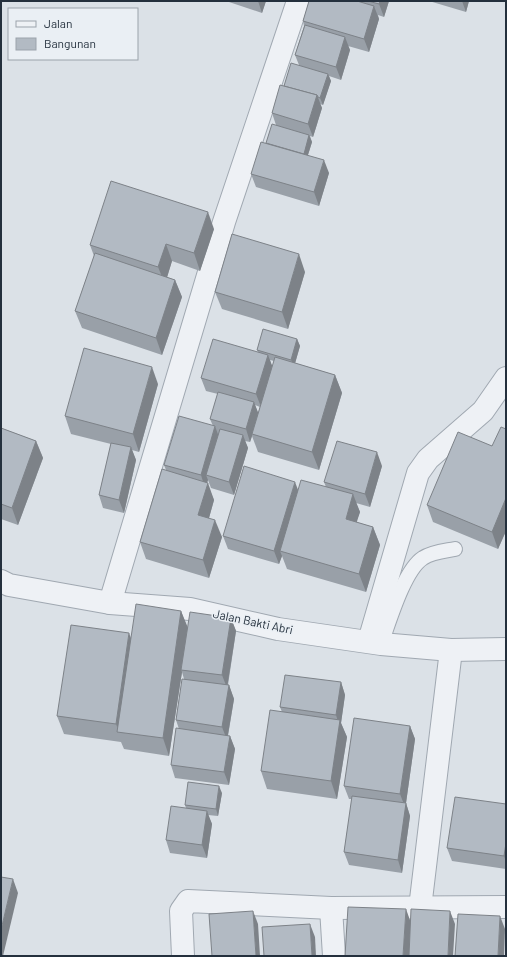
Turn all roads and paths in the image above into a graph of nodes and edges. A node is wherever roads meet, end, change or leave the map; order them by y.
1 (298, 1) edge
2 (506, 378) edge
3 (456, 549) dead end
4 (1, 581) edge
5 (110, 603) junction
6 (375, 642) junction
7 (506, 649) edge
8 (451, 650) junction
9 (506, 907) edge
10 (331, 908) junction
11 (420, 908) junction
12 (183, 956) edge
13 (334, 956) edge

1 - 5 street
2 - 6 street
3 - 6 lane
4 - 5 street, Jalan Bakti Abri
5 - 6 street, Jalan Bakti Abri
6 - 8 street, Jalan Bakti Abri
7 - 8 street, Jalan Bakti Abri
8 - 11 street
9 - 11 street
10 - 11 street
10 - 12 street
10 - 13 street

